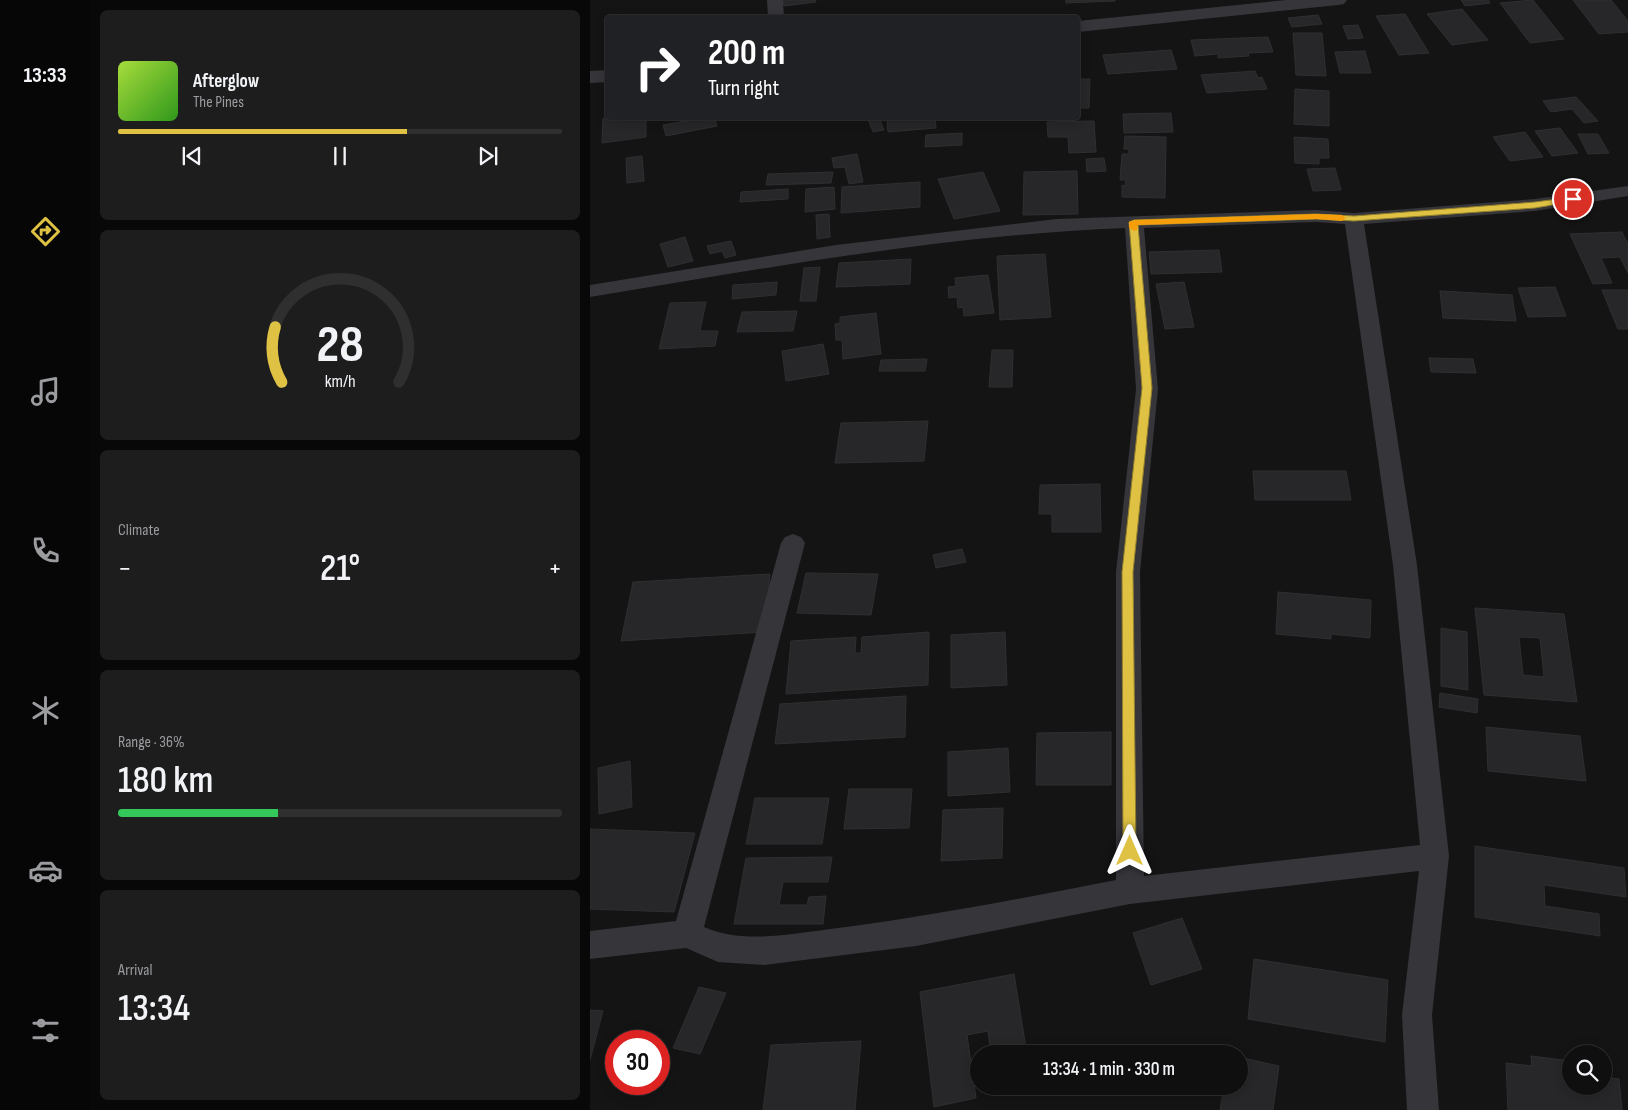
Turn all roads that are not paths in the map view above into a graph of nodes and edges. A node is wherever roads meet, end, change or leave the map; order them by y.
1 (775, 0) edge
2 (1338, 0) edge
3 (776, 15) edge
4 (1080, 27) edge
5 (605, 76) edge
6 (590, 78) edge
7 (1628, 191) edge
8 (1354, 219) junction
9 (1134, 222) junction
10 (590, 291) edge
11 (793, 543) dead end
12 (1435, 856) junction
13 (1130, 891) junction
14 (687, 934) junction
15 (590, 946) edge
16 (1423, 1110) edge

1 - 3 street
2 - 4 street
5 - 6 street
7 - 8 street
8 - 9 street
8 - 12 street
9 - 10 street
9 - 13 street
11 - 14 street
12 - 13 street
12 - 16 street
13 - 14 street
14 - 15 street

